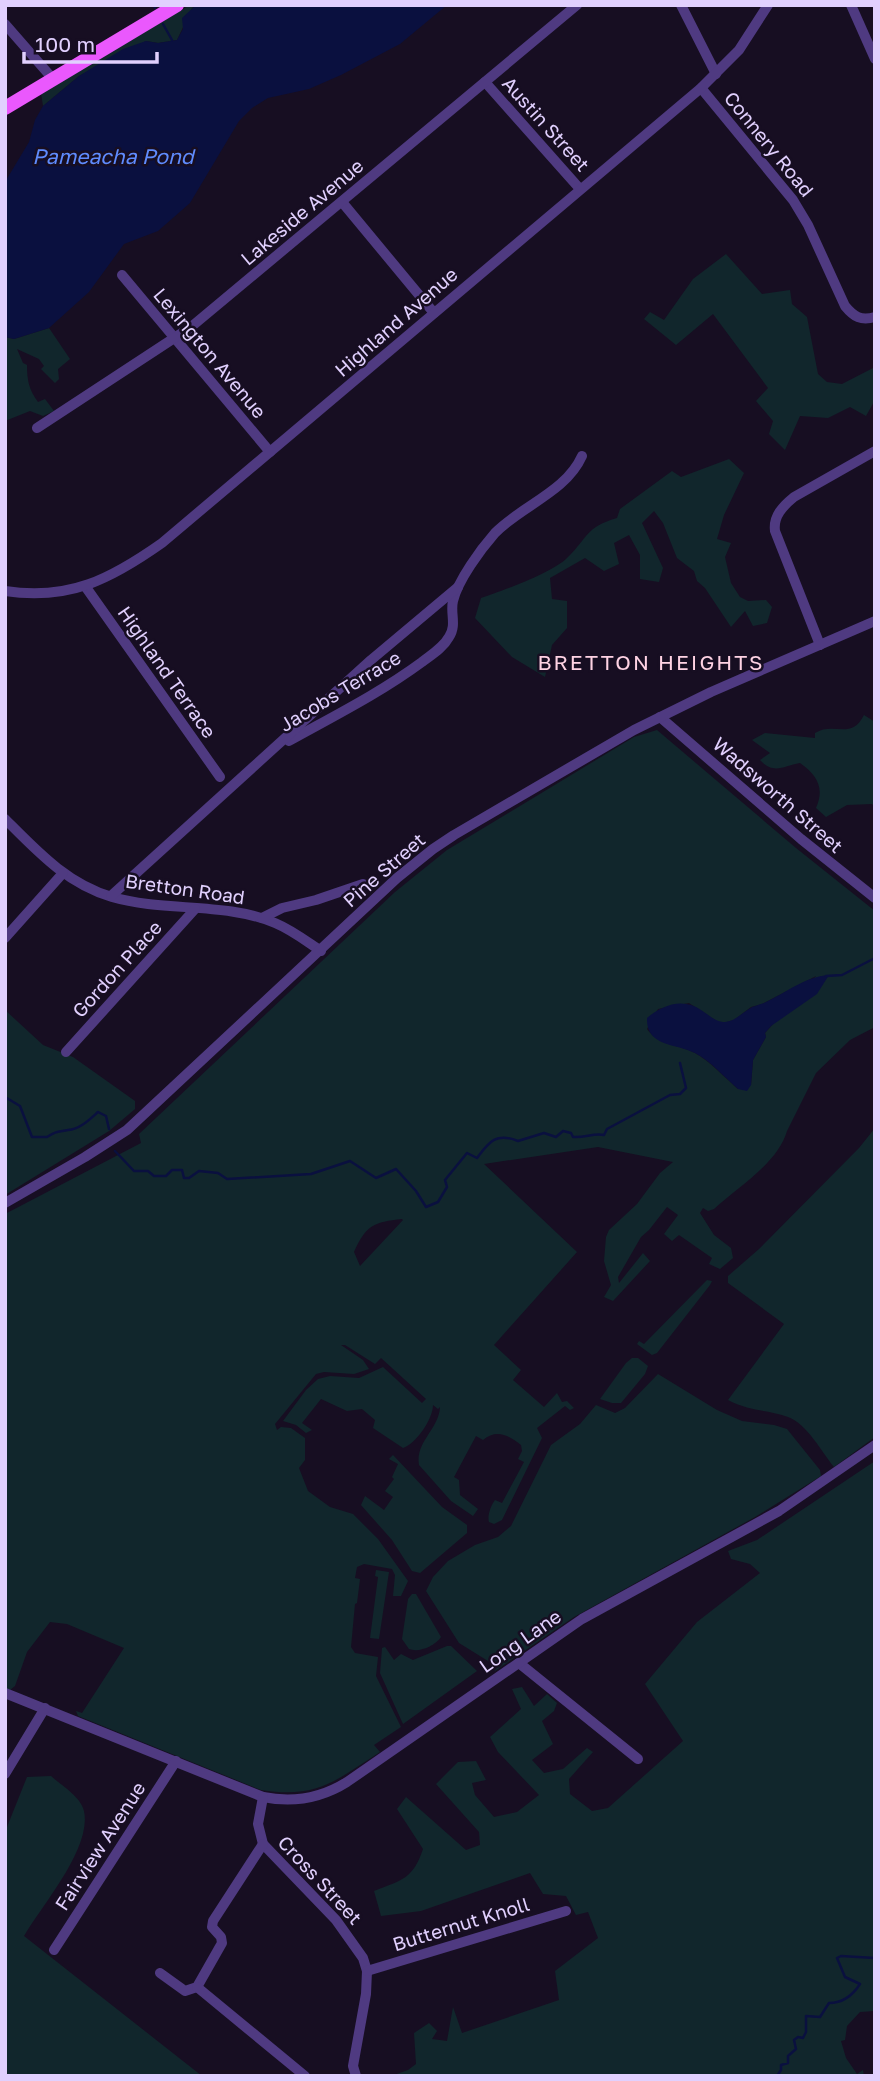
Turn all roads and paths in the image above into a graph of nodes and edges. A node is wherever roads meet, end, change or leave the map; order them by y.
1 (177, 5) edge
2 (577, 5) edge
3 (681, 5) edge
4 (768, 5) edge
5 (851, 5) edge
6 (5, 24) edge
7 (875, 59) edge
8 (716, 74) junction
9 (53, 79) junction
10 (485, 82) junction
11 (701, 88) junction
12 (5, 108) edge
13 (580, 189) junction
14 (342, 202) junction
15 (122, 275) dead end
16 (434, 313) junction
17 (875, 317) edge
18 (176, 339) junction
19 (37, 428) dead end
20 (875, 450) edge
21 (270, 453) junction
22 (582, 456) dead end
23 (85, 586) junction
24 (458, 587) junction
25 (5, 591) edge
26 (875, 621) edge
27 (820, 645) junction
28 (660, 717) junction
29 (272, 752) junction
30 (220, 777) dead end
31 (5, 819) edge
32 (63, 873) junction
33 (363, 884) dead end
34 (111, 896) junction
35 (875, 898) edge
36 (194, 909) junction
37 (262, 918) junction
38 (5, 938) edge
39 (321, 951) junction
40 (66, 1052) dead end
41 (5, 1203) edge
42 (875, 1445) edge
43 (519, 1662) junction
44 (5, 1693) edge
45 (45, 1708) junction
46 (638, 1759) dead end
47 (176, 1761) junction
48 (5, 1774) edge
49 (262, 1797) junction
50 (263, 1844) junction
51 (565, 1911) dead end
52 (54, 1950) dead end
53 (367, 1970) junction
54 (160, 1973) dead end
55 (197, 1987) junction
56 (354, 2073) edge
57 (305, 2076) edge

1 - 9 main road
2 - 10 street, Lakeside Avenue
3 - 8 street
4 - 8 street, Highland Avenue
5 - 7 street
6 - 9 street
8 - 11 street, Highland Avenue
9 - 12 main road
10 - 13 street, Austin Street
10 - 14 street, Lakeside Avenue
11 - 13 street, Highland Avenue
11 - 17 street, Connery Road
13 - 16 street, Highland Avenue
14 - 16 street
14 - 18 street, Lakeside Avenue
15 - 18 street, Lexington Avenue
16 - 21 street, Highland Avenue
18 - 19 street, Lakeside Avenue
18 - 21 street, Lexington Avenue
20 - 27 street
21 - 23 street, Highland Avenue
22 - 24 street, Jacobs Terrace
23 - 25 street, Highland Avenue
23 - 30 street, Highland Terrace
24 - 29 street, Jacobs Terrace
24 - 29 street, Jacobs Terrace
26 - 27 street, Pine Street
27 - 28 street, Pine Street
28 - 35 street, Wadsworth Street
28 - 39 street, Pine Street
29 - 34 street, Jacobs Terrace
31 - 32 street, Bretton Road
32 - 34 street, Bretton Road
32 - 38 street
33 - 37 street, Bretton Road
34 - 36 street, Bretton Road
36 - 37 street, Bretton Road
36 - 40 street, Gordon Place
37 - 39 street, Bretton Road
39 - 41 street, Pine Street
42 - 43 street, Long Lane
43 - 46 street
43 - 49 street, Long Lane
44 - 45 street
45 - 47 street
45 - 48 street
47 - 49 street, Long Lane
47 - 52 street, Fairview Avenue
49 - 50 street, Cross Street
50 - 53 street, Cross Street
50 - 55 street
51 - 53 street, Butternut Knoll
53 - 56 street
54 - 55 street
55 - 57 street

